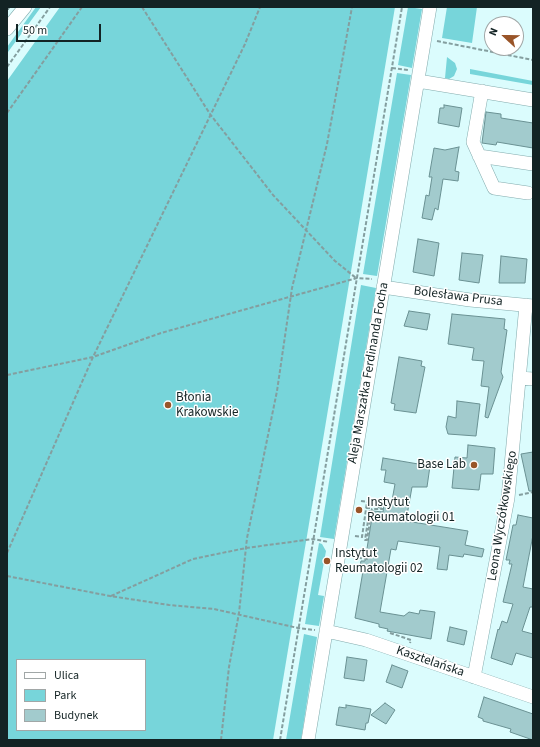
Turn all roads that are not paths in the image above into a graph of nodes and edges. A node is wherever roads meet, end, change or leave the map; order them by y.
1 (25, 7) edge
2 (430, 7) edge
3 (7, 29) edge
4 (419, 76) junction
5 (482, 91) junction
6 (533, 100) edge
7 (479, 156) junction
8 (533, 164) edge
9 (528, 193) dead end
10 (381, 283) junction
11 (530, 305) edge
12 (519, 378) junction
13 (533, 379) edge
14 (326, 631) junction
15 (474, 677) junction
16 (533, 697) edge
17 (308, 740) edge

1 - 3 street
2 - 4 street, Aleja Marszałka Ferdinanda Focha
4 - 5 street
4 - 10 street, Aleja Marszałka Ferdinanda Focha
5 - 6 street
5 - 7 street
7 - 8 street
7 - 9 street
10 - 11 street, Bolesława Prusa
10 - 14 street, Aleja Marszałka Ferdinanda Focha
11 - 12 street, Leona Wyczółkowskiego
12 - 13 street
12 - 15 street, Leona Wyczółkowskiego
14 - 15 street, Kasztelańska
14 - 17 street, Aleja Marszałka Ferdinanda Focha
15 - 16 street, Kasztelańska

